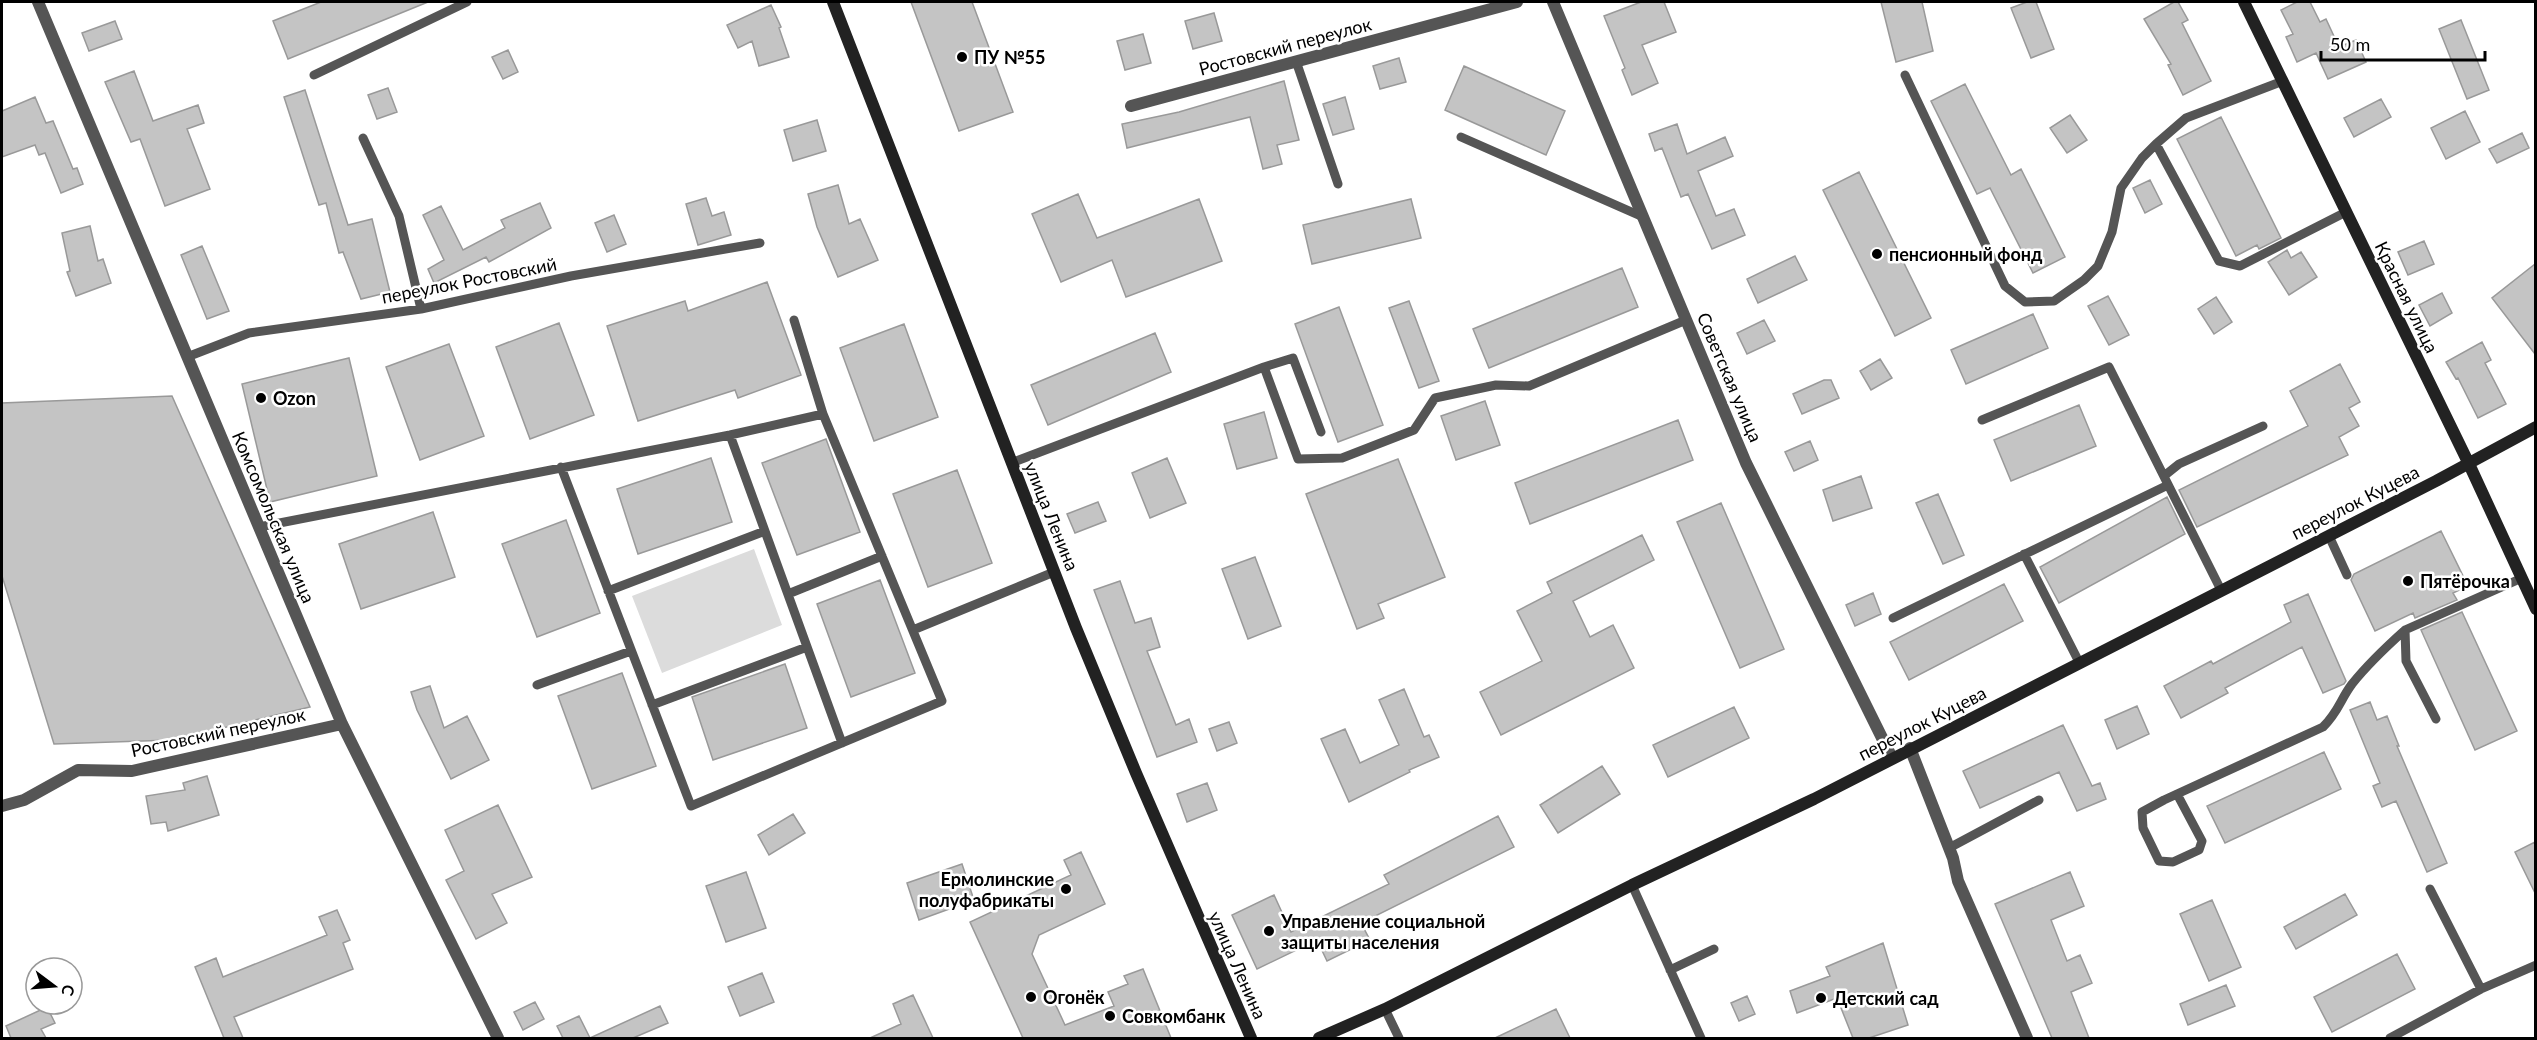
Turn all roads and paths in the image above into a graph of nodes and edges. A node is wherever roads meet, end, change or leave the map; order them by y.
1 (38, 2) edge
2 (467, 2) edge
3 (833, 2) edge
4 (1517, 2) edge
5 (1553, 2) edge
6 (2244, 2) edge
7 (1296, 61) junction
8 (314, 75) dead end
9 (1905, 75) dead end
10 (2283, 81) junction
11 (1131, 106) dead end
12 (1461, 137) dead end
13 (363, 138) dead end
14 (2156, 144) junction
15 (1338, 184) dead end
16 (2346, 212) junction
17 (1643, 217) junction
18 (760, 243) dead end
19 (421, 309) junction
20 (794, 320) dead end
21 (1686, 320) junction
22 (187, 357) junction
23 (1264, 367) junction
24 (823, 414) junction
25 (1982, 420) dead end
26 (2263, 426) dead end
27 (2535, 428) edge
28 (1322, 432) dead end
29 (730, 435) junction
30 (1011, 463) junction
31 (2469, 464) junction
32 (561, 467) junction
33 (2166, 480) junction
34 (259, 527) junction
35 (765, 531) junction
36 (2329, 536) junction
37 (2024, 554) junction
38 (882, 556) junction
39 (1054, 572) junction
40 (2347, 575) dead end
41 (2522, 578) junction
42 (2221, 590) junction
43 (608, 591) junction
44 (788, 594) junction
45 (2535, 609) edge
46 (1893, 618) dead end
47 (913, 630) junction
48 (2404, 630) junction
49 (807, 647) junction
50 (631, 651) junction
51 (2079, 662) junction
52 (537, 685) dead end
53 (652, 705) junction
54 (2436, 719) dead end
55 (342, 724) junction
56 (842, 743) junction
57 (1910, 748) junction
58 (1892, 758) junction
59 (2177, 794) junction
60 (2039, 800) dead end
61 (2, 806) edge
62 (1949, 848) junction
63 (1632, 885) junction
64 (2430, 889) dead end
65 (1714, 949) dead end
66 (2535, 965) edge
67 (1670, 970) junction
68 (2481, 989) junction
69 (1385, 1010) junction
70 (498, 1038) edge
71 (1251, 1038) edge
72 (1319, 1038) edge
73 (1399, 1038) edge
74 (1701, 1038) edge
75 (2027, 1038) edge
76 (2390, 1038) edge

1 - 22 street, Комсомольская улица
2 - 8 lane
3 - 30 street, улица Ленина
4 - 7 street, Ростовский переулок
5 - 17 street, Советская улица
6 - 10 street, Красная улица
7 - 11 street, Ростовский переулок
7 - 15 lane
9 - 14 lane
10 - 14 lane
10 - 16 street, Красная улица
12 - 17 lane
13 - 19 lane
14 - 16 lane
16 - 31 street, Красная улица
17 - 21 street, Советская улица
18 - 19 lane, переулок Ростовский
19 - 22 lane, переулок Ростовский
20 - 24 lane
21 - 23 lane
21 - 58 street, Советская улица
22 - 34 street, Комсомольская улица
23 - 28 lane
23 - 30 lane
24 - 29 lane
24 - 38 lane
25 - 33 lane
26 - 33 lane
27 - 31 street, переулок Куцева
29 - 32 lane
29 - 35 lane
30 - 39 street, улица Ленина
31 - 36 street, переулок Куцева
31 - 41 street, Красная улица
32 - 34 lane
32 - 43 lane
33 - 37 lane
33 - 42 lane
34 - 55 street, Комсомольская улица
35 - 43 lane
35 - 44 lane
36 - 40 lane
36 - 42 street, переулок Куцева
37 - 46 lane
37 - 51 lane
38 - 44 lane
38 - 47 lane
39 - 47 lane
39 - 71 street, улица Ленина
41 - 45 street, Красная улица
41 - 48 lane
42 - 51 street, переулок Куцева
43 - 50 lane
44 - 49 lane
47 - 56 lane
48 - 54 lane
48 - 59 lane
49 - 53 lane
49 - 56 lane
50 - 52 lane
50 - 53 lane
51 - 57 street, переулок Куцева
53 - 56 lane
55 - 61 street, Ростовский переулок
55 - 70 street, Комсомольская улица
57 - 58 street, переулок Куцева
57 - 62 street
58 - 63 street, переулок Куцева
59 - 59 lane
60 - 62 lane
62 - 75 street
63 - 67 lane
63 - 69 street, переулок Куцева
64 - 68 lane
65 - 67 lane
66 - 68 lane
67 - 74 lane
68 - 76 lane
69 - 72 street, переулок Куцева
69 - 73 lane

